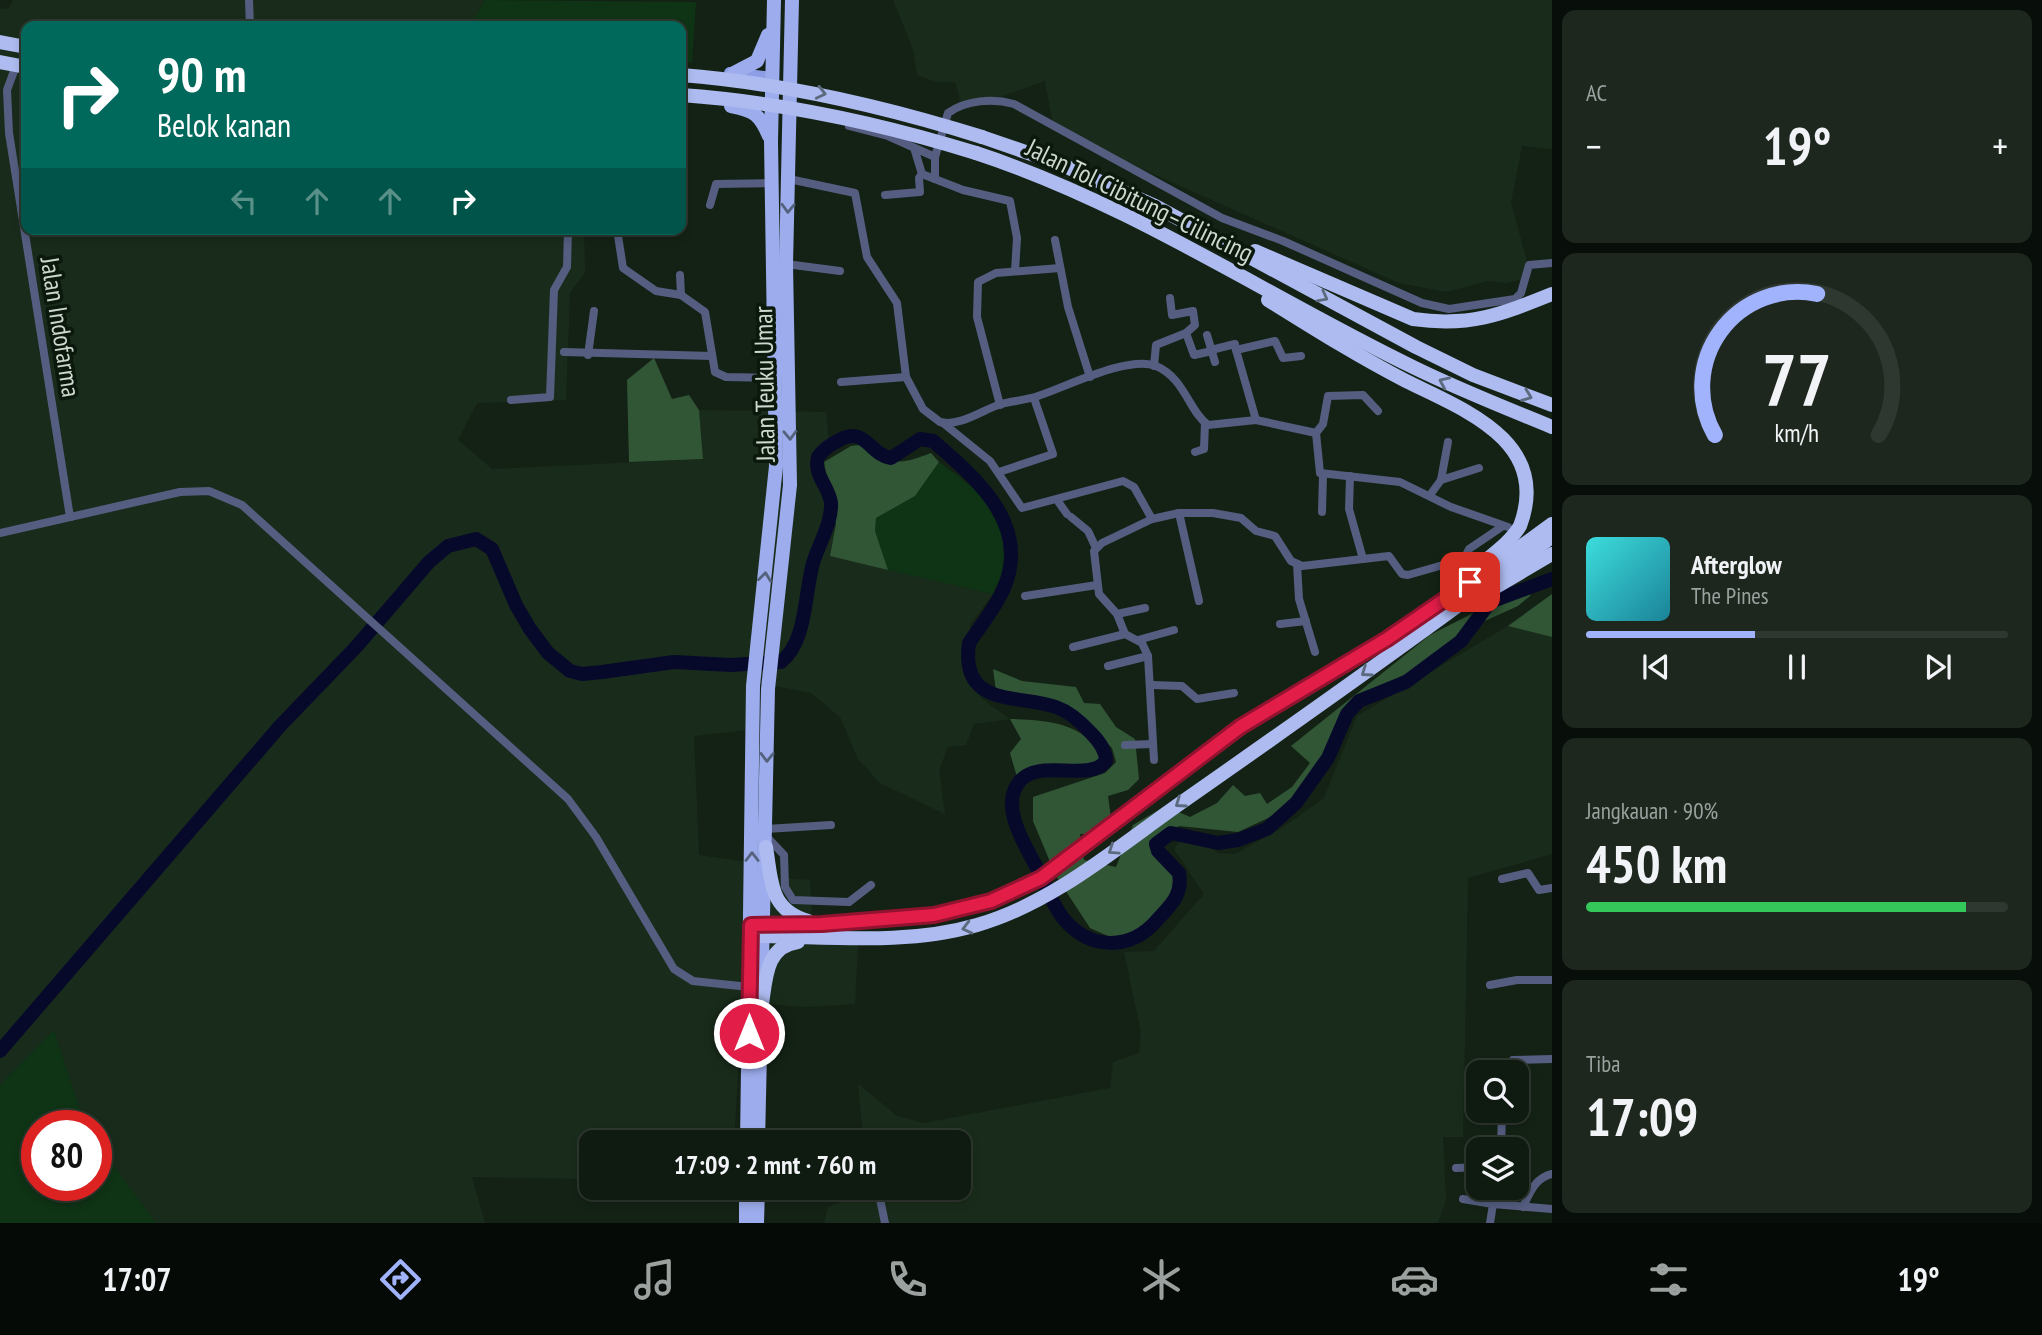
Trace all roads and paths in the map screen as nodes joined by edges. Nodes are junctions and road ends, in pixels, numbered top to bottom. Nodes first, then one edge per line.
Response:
1 (249, 0) edge
2 (774, 0) edge
3 (792, 0) edge
4 (773, 19) junction
5 (250, 21) edge
6 (21, 49) edge
7 (0, 50) edge
8 (21, 63) edge
9 (21, 67) edge
10 (734, 73) junction
11 (686, 75) edge
12 (686, 76) edge
13 (773, 78) junction
14 (791, 84) junction
15 (686, 96) edge
16 (686, 97) edge
17 (726, 105) junction
18 (772, 111) junction
19 (791, 115) junction
20 (771, 141) junction
21 (915, 150) junction
22 (934, 158) junction
23 (922, 174) junction
24 (789, 179) junction
25 (935, 179) junction
26 (771, 183) junction
27 (885, 195) dead end
28 (710, 205) dead end
29 (1155, 206) junction
30 (21, 209) edge
31 (1163, 234) junction
32 (25, 235) edge
33 (568, 235) edge
34 (618, 235) edge
35 (1055, 240) dead end
36 (1552, 263) edge
37 (786, 264) junction
38 (1060, 268) junction
39 (840, 271) dead end
40 (1015, 271) junction
41 (680, 275) dead end
42 (1552, 294) edge
43 (681, 295) junction
44 (1170, 298) dead end
45 (594, 311) dead end
46 (781, 326) junction
47 (1186, 333) junction
48 (1207, 335) dead end
49 (1236, 350) junction
50 (1212, 351) junction
51 (564, 352) dead end
52 (588, 355) junction
53 (712, 356) junction
54 (1301, 356) dead end
55 (1215, 362) dead end
56 (1154, 366) junction
57 (906, 377) junction
58 (1090, 377) junction
59 (774, 378) junction
60 (841, 382) dead end
61 (1034, 398) junction
62 (511, 400) dead end
63 (1000, 405) junction
64 (1552, 405) edge
65 (1378, 411) dead end
66 (1256, 420) junction
67 (1205, 423) junction
68 (943, 424) junction
69 (1552, 427) edge
70 (1316, 433) junction
71 (1448, 442) dead end
72 (1195, 452) dead end
73 (1479, 468) dead end
74 (999, 472) junction
75 (1322, 475) junction
76 (1350, 477) junction
77 (1441, 480) junction
78 (1430, 495) junction
79 (1057, 500) junction
80 (1322, 512) dead end
81 (1179, 513) junction
82 (70, 517) junction
83 (1152, 519) junction
84 (1552, 524) edge
85 (0, 533) edge
86 (1523, 535) dead end
87 (1552, 537) edge
88 (1552, 542) edge
89 (1096, 548) junction
90 (1552, 554) edge
91 (1363, 559) junction
92 (1521, 560) junction
93 (1297, 565) junction
94 (1097, 585) junction
95 (1024, 596) dead end
96 (1199, 601) dead end
97 (1145, 608) dead end
98 (1117, 614) junction
99 (1424, 614) junction
100 (1306, 621) junction
101 (1280, 624) dead end
102 (1174, 630) dead end
103 (1125, 634) junction
104 (1138, 640) junction
105 (1073, 648) dead end
106 (1315, 652) dead end
107 (1148, 656) junction
108 (1108, 666) dead end
109 (1152, 685) junction
110 (1234, 693) dead end
111 (1153, 744) junction
112 (1125, 745) dead end
113 (1154, 760) dead end
114 (831, 825) dead end
115 (766, 838) junction
116 (1502, 879) dead end
117 (871, 885) dead end
118 (1552, 888) edge
119 (757, 930) junction
120 (821, 932) junction
121 (1552, 980) edge
122 (1490, 985) dead end
123 (749, 987) junction
124 (762, 1004) junction
125 (1552, 1059) edge
126 (1513, 1060) dead end
127 (747, 1130) edge
128 (758, 1130) edge
129 (1456, 1168) dead end
130 (1466, 1168) edge
131 (1552, 1174) edge
132 (1463, 1199) dead end
133 (752, 1200) edge
134 (755, 1200) edge
135 (880, 1200) edge
136 (1493, 1200) edge
137 (1493, 1204) junction
138 (1523, 1207) junction
139 (1552, 1209) edge
140 (746, 1223) edge
141 (757, 1223) edge
142 (885, 1223) edge
143 (1490, 1223) edge

1 - 5 street
2 - 4 highway
3 - 14 highway, Jalan Teuku Umar
4 - 10 highway
4 - 13 highway, Jalan Teuku Umar
6 - 7 highway, bridge
7 - 8 highway, bridge
9 - 30 street, Jalan Indofarma
10 - 11 main road
10 - 13 main road
12 -> 29 highway, Jalan Tol Cibitung–Cilincing, bridge
13 - 18 highway, Jalan Teuku Umar
14 - 18 highway
14 - 19 highway, Jalan Teuku Umar
15 - 31 highway, Jalan Tol Cibitung–Cilincing, bridge
16 - 17 main road
17 - 18 main road
17 - 20 highway
18 - 20 highway, Jalan Teuku Umar
19 - 21 street
19 - 24 highway, Jalan Teuku Umar
20 - 26 highway, Jalan Teuku Umar
21 - 22 street
21 - 23 street
22 - 25 street
22 - 36 street
23 - 25 street
23 - 27 street
24 -> 37 highway, Jalan Teuku Umar
24 - 57 street
25 - 40 street
26 - 28 street
26 - 46 highway, Jalan Teuku Umar
29 - 42 highway
29 -> 64 highway, Jalan Tol Cibitung–Cilincing
69 -> 31 highway, Jalan Tol Cibitung–Cilincing
31 - 99 highway
32 - 82 street, Jalan Indofarma
33 - 62 street
34 - 43 street
35 - 38 street
37 - 39 street
37 - 46 highway, Jalan Teuku Umar
38 - 40 street
38 - 58 street
40 - 63 street
41 - 43 street
43 - 53 street
44 - 47 street
45 - 52 street
46 - 59 highway, Jalan Teuku Umar
46 -> 115 highway, Jalan Teuku Umar
47 - 50 street
47 - 56 street
48 - 50 street
49 - 50 street
49 - 54 street
49 - 66 street
50 - 55 street
51 - 52 street
52 - 53 street
53 - 59 street
56 - 58 street
56 - 67 street
57 - 60 street
57 - 68 street
58 - 61 street
119 -> 59 highway, Jalan Teuku Umar
61 - 63 street
61 - 74 street
63 - 68 street
65 - 70 street
66 - 67 street
66 - 70 street
67 - 72 street
68 - 74 street
70 - 75 street
71 - 77 street
73 - 77 street
74 - 79 street
75 - 76 street
75 - 80 street
76 - 78 street
76 - 91 street
77 - 78 street
78 - 91 street
79 - 83 street
79 - 89 street
81 - 83 street
81 - 93 street
81 - 96 street
82 - 85 street
82 - 123 street
83 - 89 street
84 - 92 highway, bridge
86 - 88 street
87 - 92 highway, bridge
89 - 94 street
90 - 92 highway
91 - 93 street
92 - 99 highway
92 -> 120 highway
93 - 100 street
94 - 95 street
94 - 98 street
97 - 98 street
98 - 103 street
99 - 120 highway
100 - 101 street
100 - 106 street
102 - 104 street
103 - 104 street
103 - 105 street
104 - 107 street
107 - 108 street
107 - 109 street
109 - 110 street
109 - 111 street
111 - 112 street
111 - 113 street
114 - 115 street
115 - 117 street
115 - 119 highway, Jalan Teuku Umar
115 - 120 highway
116 - 118 street
119 - 120 highway
119 - 123 highway
119 - 124 highway
120 - 124 highway
121 - 122 street
123 - 127 highway
124 - 128 highway
125 - 126 street
129 - 130 street
131 - 138 street
132 - 137 street
133 - 140 highway
134 - 141 highway
135 - 142 street
136 - 137 street
137 - 138 street
137 - 143 street
138 - 139 street

